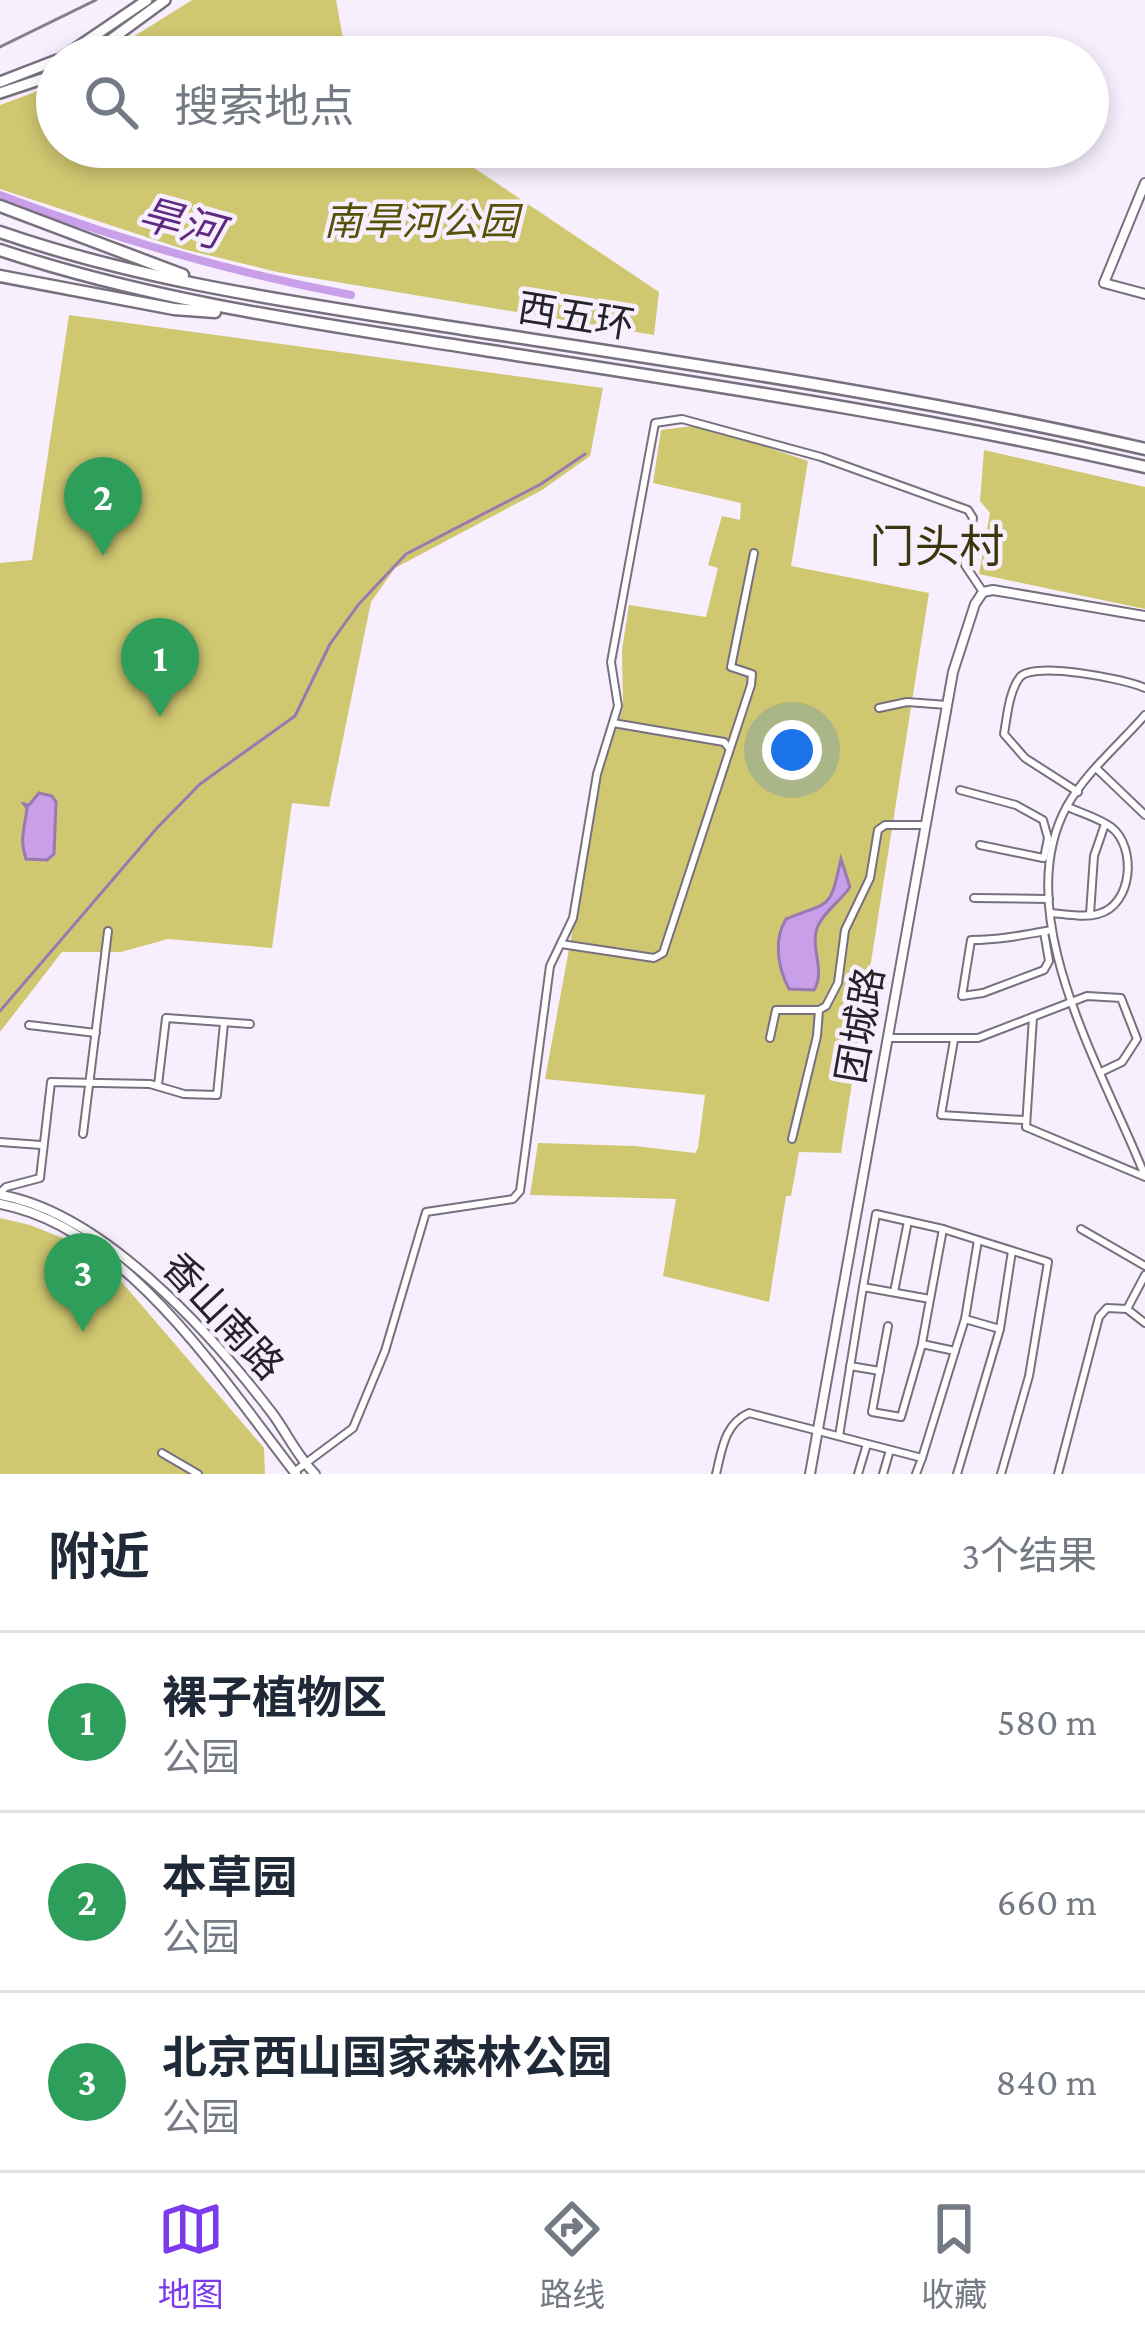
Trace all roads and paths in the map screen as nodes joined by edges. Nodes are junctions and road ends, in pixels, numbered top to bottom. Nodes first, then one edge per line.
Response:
1 (147, 0) edge
2 (165, 0) edge
3 (93, 36) edge
4 (116, 36) edge
5 (36, 68) edge
6 (36, 81) edge
7 (0, 82) edge
8 (0, 93) edge
9 (1145, 183) edge
10 (0, 206) edge
11 (0, 232) edge
12 (0, 250) edge
13 (0, 276) edge
14 (232, 292) junction
15 (1145, 294) edge
16 (264, 315) junction
17 (1145, 449) edge
18 (1145, 467) edge
19 (754, 553) dead end
20 (983, 592) junction
21 (1145, 616) edge
22 (1145, 688) edge
23 (946, 706) junction
24 (879, 708) dead end
25 (1145, 715) edge
26 (614, 723) junction
27 (729, 748) junction
28 (1095, 767) junction
29 (960, 790) dead end
30 (1078, 792) junction
31 (1067, 807) junction
32 (1145, 815) edge
33 (1105, 824) junction
34 (926, 825) junction
35 (980, 845) dead end
36 (1048, 859) junction
37 (974, 898) dead end
38 (1049, 899) junction
39 (1051, 913) junction
40 (1090, 914) junction
41 (108, 931) dead end
42 (1047, 931) junction
43 (561, 944) junction
44 (1071, 1002) junction
45 (819, 1010) junction
46 (1033, 1017) junction
47 (224, 1023) junction
48 (250, 1024) dead end
49 (29, 1025) dead end
50 (96, 1033) junction
51 (770, 1038) dead end
52 (888, 1038) junction
53 (954, 1040) junction
54 (1101, 1072) junction
55 (88, 1082) junction
56 (158, 1086) junction
57 (1026, 1120) junction
58 (83, 1134) dead end
59 (792, 1138) dead end
60 (0, 1142) edge
61 (41, 1145) junction
62 (1145, 1177) edge
63 (0, 1197) edge
64 (908, 1221) junction
65 (1081, 1228) dead end
66 (943, 1229) junction
67 (978, 1240) junction
68 (1012, 1251) junction
69 (1145, 1271) edge
70 (863, 1287) junction
71 (894, 1292) junction
72 (930, 1299) junction
73 (1127, 1309) junction
74 (965, 1319) junction
75 (1145, 1323) edge
76 (888, 1325) dead end
77 (1000, 1329) junction
78 (922, 1344) junction
79 (955, 1352) junction
80 (850, 1366) junction
81 (880, 1371) junction
82 (817, 1432) junction
83 (839, 1436) junction
84 (867, 1444) junction
85 (890, 1450) junction
86 (162, 1453) dead end
87 (922, 1458) junction
88 (304, 1462) junction
89 (295, 1473) edge
90 (920, 1473) edge
91 (198, 1474) edge
92 (315, 1474) edge
93 (716, 1474) edge
94 (810, 1474) edge
95 (858, 1474) edge
96 (883, 1474) edge
97 (956, 1474) edge
98 (1001, 1474) edge
99 (1058, 1474) edge

1 - 3 main road
2 - 4 main road
5 - 7 main road
6 - 8 main road
9 - 15 street
10 - 14 highway
11 - 14 highway, 西五环
12 - 16 highway, 西五环
13 - 16 highway
14 - 17 highway, 西五环
16 - 18 highway, 西五环
19 - 27 street
20 - 21 street
20 - 23 street, 团城路
20 - 26 street
22 - 30 street
23 - 24 street
23 - 34 street, 团城路
25 - 28 street
26 - 27 street
26 - 43 street
27 - 43 street
28 - 30 street
28 - 32 street
29 - 36 street
30 - 31 street
31 - 33 street
31 - 36 street
33 - 40 street
33 - 40 street
34 - 45 street
34 - 52 street, 团城路
35 - 36 street
36 - 38 street
37 - 38 street
38 - 39 street
39 - 40 street
39 - 42 street
41 - 50 street
42 - 42 street
42 - 44 street
43 - 88 street
44 - 46 street
44 - 54 street
44 - 54 street
45 - 51 street
45 - 59 street
46 - 53 street
46 - 57 street
47 - 48 street
47 - 56 street
47 - 56 street
49 - 50 street
50 - 55 street
52 - 53 street
52 - 82 street, 团城路
53 - 57 street
54 - 62 street
55 - 56 street
55 - 58 street
55 - 61 street
57 - 62 street
60 - 61 street
61 - 63 street
63 - 88 street, 香山南路
63 - 89 street, 香山南路
64 - 66 street
64 - 70 street
64 - 71 street
65 - 69 street
66 - 67 street
66 - 72 street
67 - 68 street
67 - 74 street
68 - 77 street
68 - 98 street
69 - 73 street
70 - 71 street
70 - 80 street
71 - 72 street
72 - 78 street
73 - 75 street
73 - 99 street
74 - 77 street
74 - 79 street
76 - 81 street
77 - 97 street
78 - 79 street
78 - 81 street
79 - 87 street
80 - 81 street
80 - 83 street
82 - 83 street
82 - 93 street
82 - 94 street, 团城路
83 - 84 street
84 - 85 street
84 - 95 street
85 - 87 street
85 - 96 street
86 - 91 street
87 - 90 street
88 - 89 street
88 - 92 street, 香山南路

